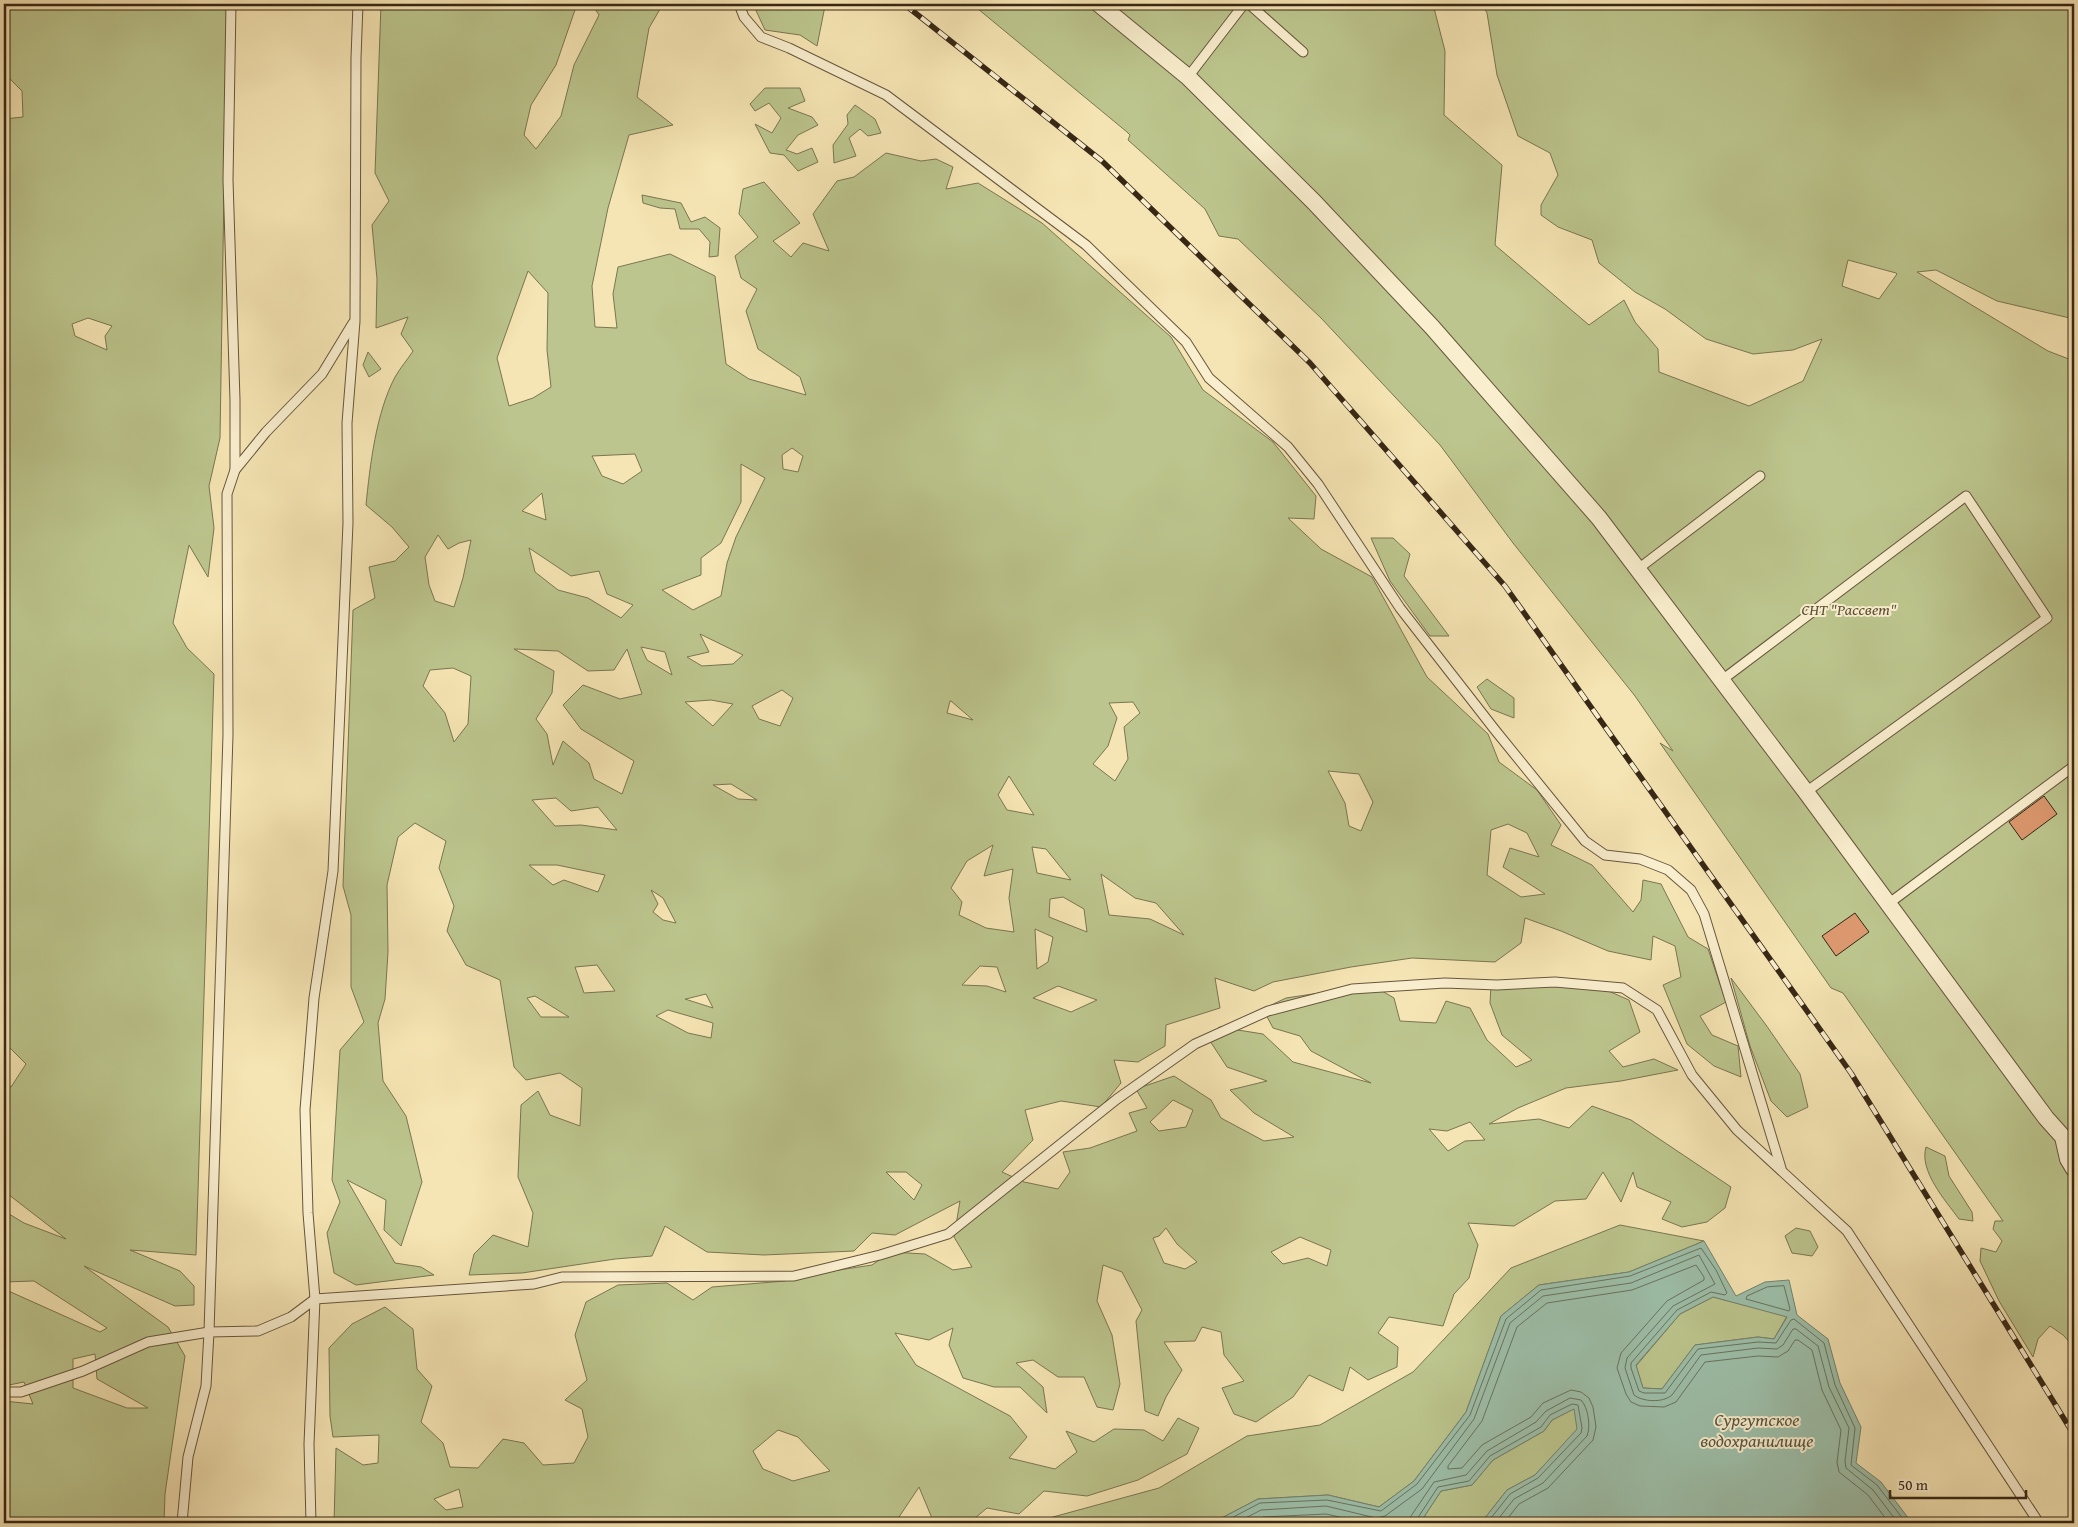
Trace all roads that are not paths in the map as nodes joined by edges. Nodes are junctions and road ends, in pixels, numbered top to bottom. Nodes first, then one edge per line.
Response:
1 (231, 4) edge
2 (358, 4) edge
3 (739, 4) edge
4 (1099, 4) edge
5 (1244, 4) edge
6 (1250, 4) edge
7 (1303, 52) dead end
8 (1188, 77) junction
9 (355, 321) junction
10 (234, 470) junction
11 (1760, 476) dead end
12 (1638, 569) junction
13 (1722, 680) junction
14 (2074, 766) edge
15 (1806, 792) junction
16 (1888, 904) junction
17 (2068, 1133) edge
18 (1781, 1169) junction
19 (2074, 1169) edge
20 (315, 1299) junction
21 (209, 1332) junction
22 (4, 1392) edge
23 (182, 1523) edge
24 (310, 1523) edge
25 (2039, 1523) edge

1 - 10 lane
2 - 9 lane
3 - 18 lane
4 - 8 street
5 - 8 lane
6 - 7 lane
8 - 12 street
9 - 10 lane
9 - 20 lane
10 - 21 lane
11 - 12 lane
12 - 13 street
13 - 15 street
13 - 15 lane
14 - 16 lane
15 - 16 street
16 - 17 street
17 - 19 street
18 - 20 lane
18 - 25 lane
20 - 21 lane
20 - 24 lane
21 - 22 lane
21 - 23 lane

